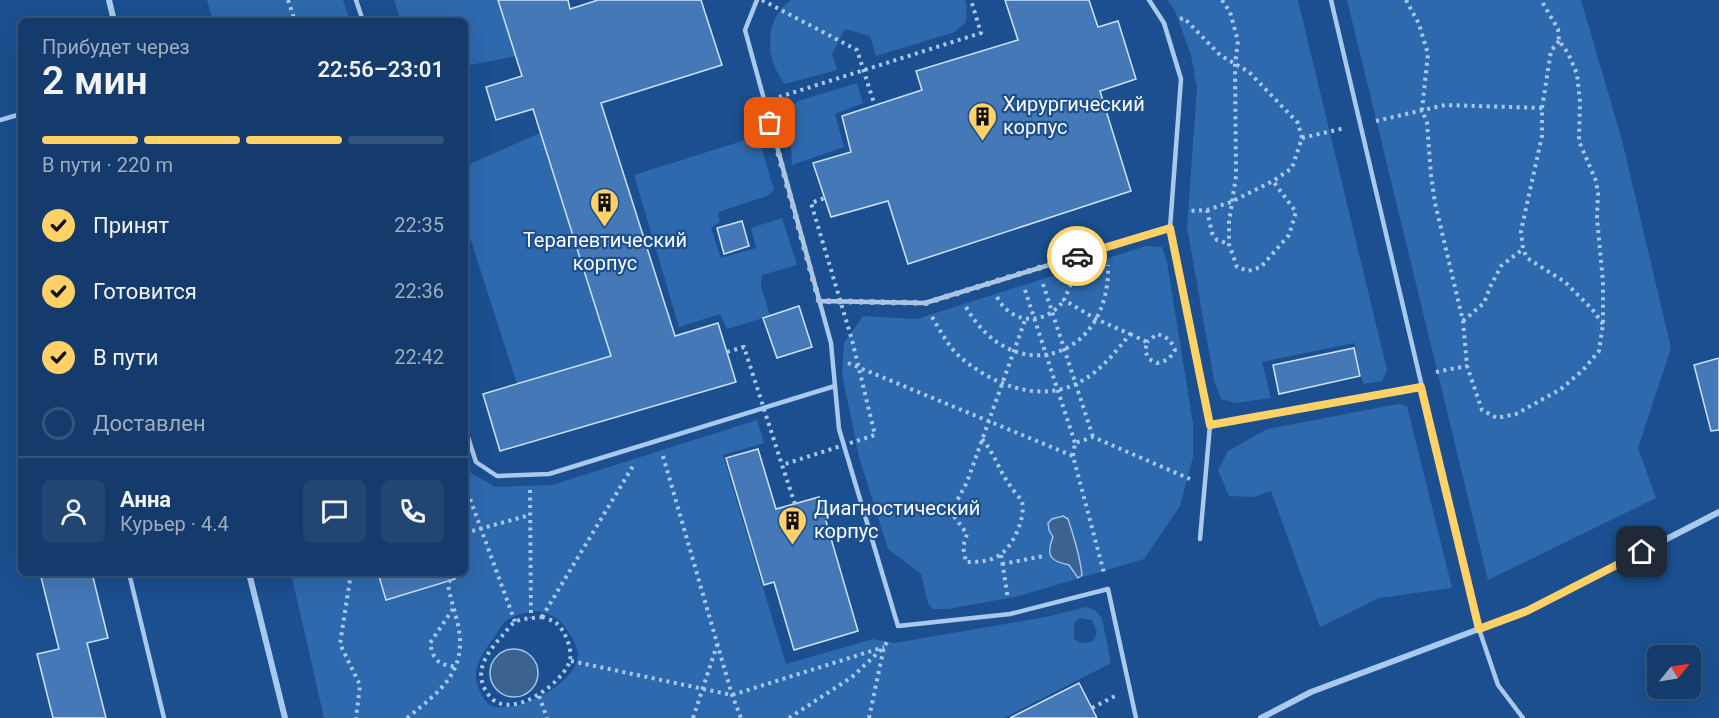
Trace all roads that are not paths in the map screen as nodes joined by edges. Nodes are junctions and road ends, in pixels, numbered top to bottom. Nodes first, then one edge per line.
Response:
1 (109, 0) edge
2 (356, 0) edge
3 (757, 0) edge
4 (1149, 0) edge
5 (1331, 0) edge
6 (113, 18) edge
7 (362, 18) edge
8 (18, 115) edge
9 (0, 120) edge
10 (1170, 228) junction
11 (819, 301) junction
12 (835, 386) junction
13 (1421, 387) junction
14 (1210, 425) junction
15 (468, 437) edge
16 (1719, 512) edge
17 (1200, 539) dead end
18 (130, 576) edge
19 (250, 576) edge
20 (1479, 629) junction
21 (164, 718) edge
22 (285, 718) edge
23 (1137, 718) edge
24 (1261, 718) edge
25 (1523, 718) edge

1 - 6 street
2 - 7 lane
3 - 11 lane
4 - 10 lane
5 - 13 lane
8 - 9 lane
10 - 11 lane
10 - 14 lane
11 - 12 lane
12 - 15 lane
12 - 23 lane
13 - 14 lane
13 - 20 lane
14 - 17 lane
16 - 20 street
18 - 21 lane
19 - 22 street
20 - 24 street
20 - 25 lane

